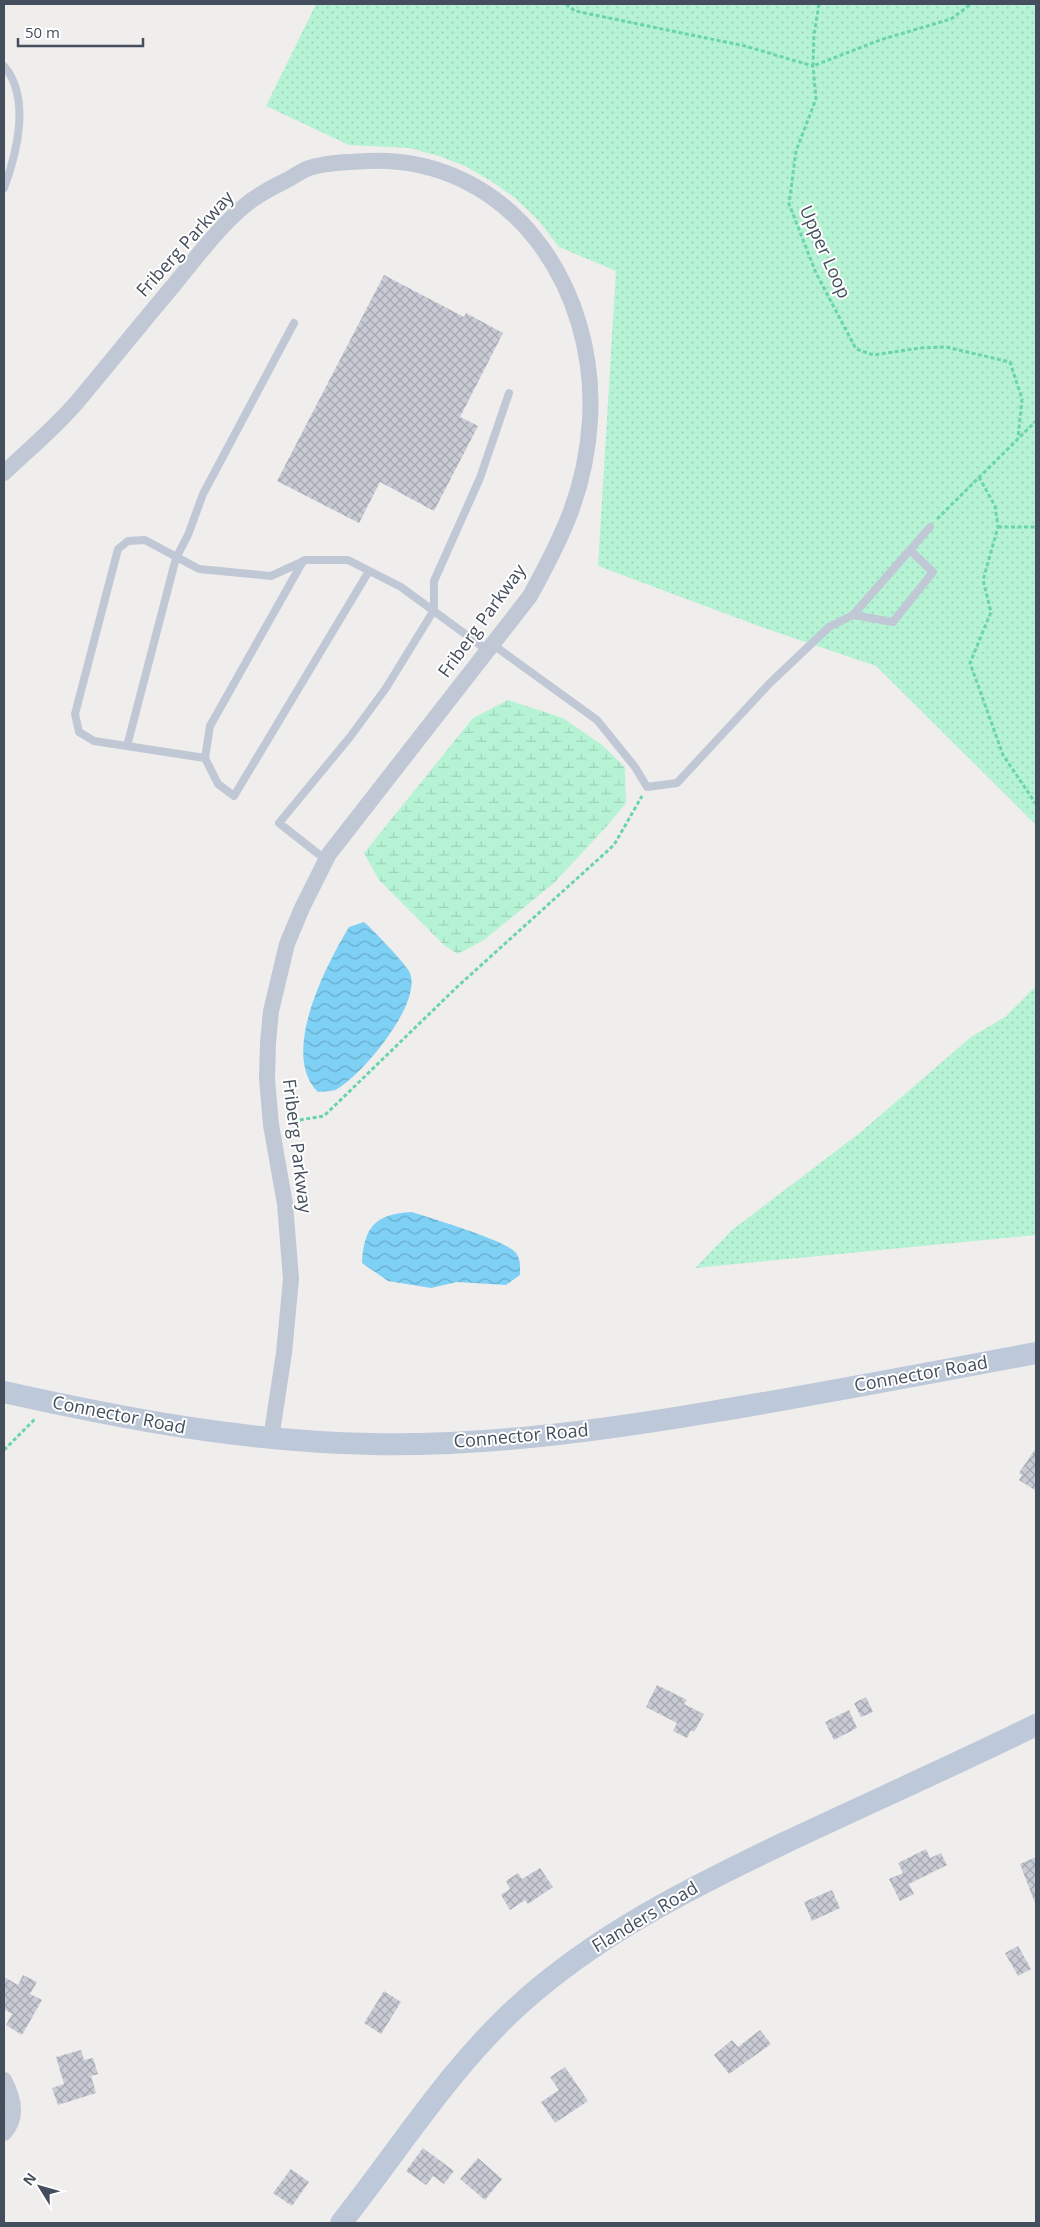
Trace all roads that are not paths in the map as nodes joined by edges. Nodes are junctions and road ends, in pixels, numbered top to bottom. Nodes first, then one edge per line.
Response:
1 (4, 66) edge
2 (4, 188) edge
3 (294, 323) dead end
4 (509, 393) dead end
5 (4, 473) edge
6 (932, 525) road end
7 (910, 550) junction
8 (176, 558) junction
9 (303, 561) junction
10 (369, 571) junction
11 (434, 610) junction
12 (853, 615) junction
13 (490, 647) junction
14 (127, 746) junction
15 (205, 758) junction
16 (326, 860) junction
17 (1036, 1353) edge
18 (4, 1392) edge
19 (271, 1439) junction
20 (1036, 1724) edge
21 (4, 2080) edge
22 (4, 2133) edge
23 (342, 2223) edge

1 - 2 lane
3 - 8 lane
4 - 11 lane
5 - 13 street, Friberg Parkway
6 - 7 lane
7 - 12 lane
7 - 12 lane
8 - 9 lane
8 - 14 lane
8 - 14 lane
9 - 10 lane
9 - 15 lane
10 - 11 lane
10 - 15 lane
11 - 13 lane
11 - 16 lane
12 - 13 lane
13 - 16 street, Friberg Parkway
14 - 15 lane
16 - 19 street, Friberg Parkway
17 - 19 street, Connector Road
18 - 19 street, Connector Road
20 - 23 street, Flanders Road
21 - 22 street

